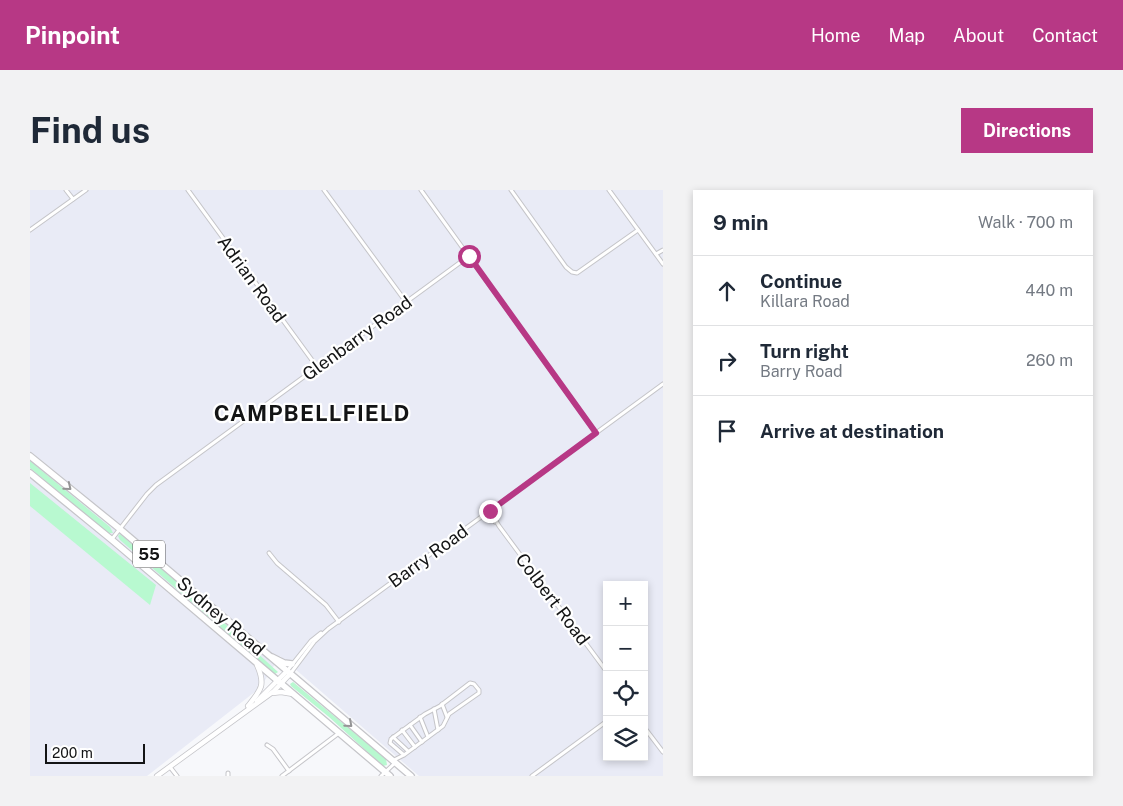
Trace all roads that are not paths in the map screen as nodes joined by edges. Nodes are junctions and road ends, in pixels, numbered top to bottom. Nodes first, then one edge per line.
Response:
1 (66, 190) edge
2 (86, 190) edge
3 (188, 190) edge
4 (324, 190) edge
5 (421, 190) edge
6 (510, 190) edge
7 (609, 190) edge
8 (74, 199) junction
9 (30, 230) edge
10 (638, 230) junction
11 (663, 250) edge
12 (656, 254) junction
13 (469, 256) junction
14 (663, 264) edge
15 (406, 302) junction
16 (317, 367) junction
17 (663, 384) edge
18 (596, 433) junction
19 (30, 456) edge
20 (30, 473) edge
21 (488, 512) junction
22 (120, 529) junction
23 (112, 540) junction
24 (269, 553) dead end
25 (339, 622) junction
26 (328, 629) junction
27 (265, 654) junction
28 (256, 662) junction
29 (292, 664) junction
30 (606, 671) edge
31 (288, 673) junction
32 (280, 682) junction
33 (270, 694) junction
34 (294, 694) junction
35 (254, 704) junction
36 (442, 704) junction
37 (434, 709) junction
38 (244, 711) junction
39 (420, 717) junction
40 (447, 717) junction
41 (603, 724) edge
42 (410, 725) junction
43 (402, 730) junction
44 (438, 730) junction
45 (648, 732) edge
46 (339, 733) junction
47 (393, 737) junction
48 (428, 737) junction
49 (422, 742) junction
50 (267, 745) dead end
51 (415, 747) junction
52 (408, 751) junction
53 (663, 752) edge
54 (404, 755) junction
55 (394, 762) junction
56 (170, 767) junction
57 (289, 771) junction
58 (386, 775) edge
59 (157, 776) edge
60 (176, 776) edge
61 (282, 776) edge
62 (411, 776) edge
63 (532, 776) edge

1 - 8 street
2 - 8 street
3 - 16 street, Adrian Road
4 - 15 street
5 - 13 street
6 - 10 street
7 - 10 street
8 - 9 street
10 - 12 street
11 - 12 street
12 - 14 street
13 - 15 street, Glenbarry Road
13 - 18 street
15 - 16 street, Glenbarry Road
16 - 22 street, Glenbarry Road
17 - 18 street, Barry Road
18 - 21 street, Barry Road
19 -> 22 highway, Sydney Road / 55
20 - 23 highway, Sydney Road / 55
21 - 25 street, Barry Road
21 - 30 street, Colbert Road
22 - 23 street, Glenbarry Road
22 - 27 highway, Sydney Road / 55
23 - 28 highway, Sydney Road / 55
24 - 25 street
25 - 26 street, Barry Road
26 - 29 street, Barry Road
26 - 31 street, Barry Road
27 - 29 highway
27 - 31 highway, Sydney Road / 55
28 - 32 highway, Sydney Road / 55
28 - 38 main road
29 - 31 street, Barry Road
31 - 32 main road, Barry Road
31 -> 55 highway, Sydney Road / 55
32 - 33 main road, Barry Road
32 - 34 highway, Sydney Road / 55
32 - 35 main road, Barry Road
33 - 34 main road
33 - 35 main road, Barry Road
34 - 46 highway, Sydney Road / 55
35 - 38 main road, Barry Road
36 - 37 street
36 - 40 street
36 - 40 street
37 - 39 street
37 - 44 street
38 - 56 main road, Barry Road
39 - 42 street
39 - 48 street
40 - 44 street
41 - 63 street
42 - 43 street
42 - 49 street
43 - 47 street
43 - 51 street
44 - 48 street
45 - 53 street
46 - 57 street
46 - 58 highway, Sydney Road / 55
47 - 52 street
47 - 54 street
48 - 49 street
49 - 51 street
50 - 57 street
51 - 52 street
52 - 54 street
54 - 55 street
55 - 58 street
55 - 62 highway, Sydney Road / 55
56 - 59 main road, Barry Road
56 - 60 street
57 - 61 street

